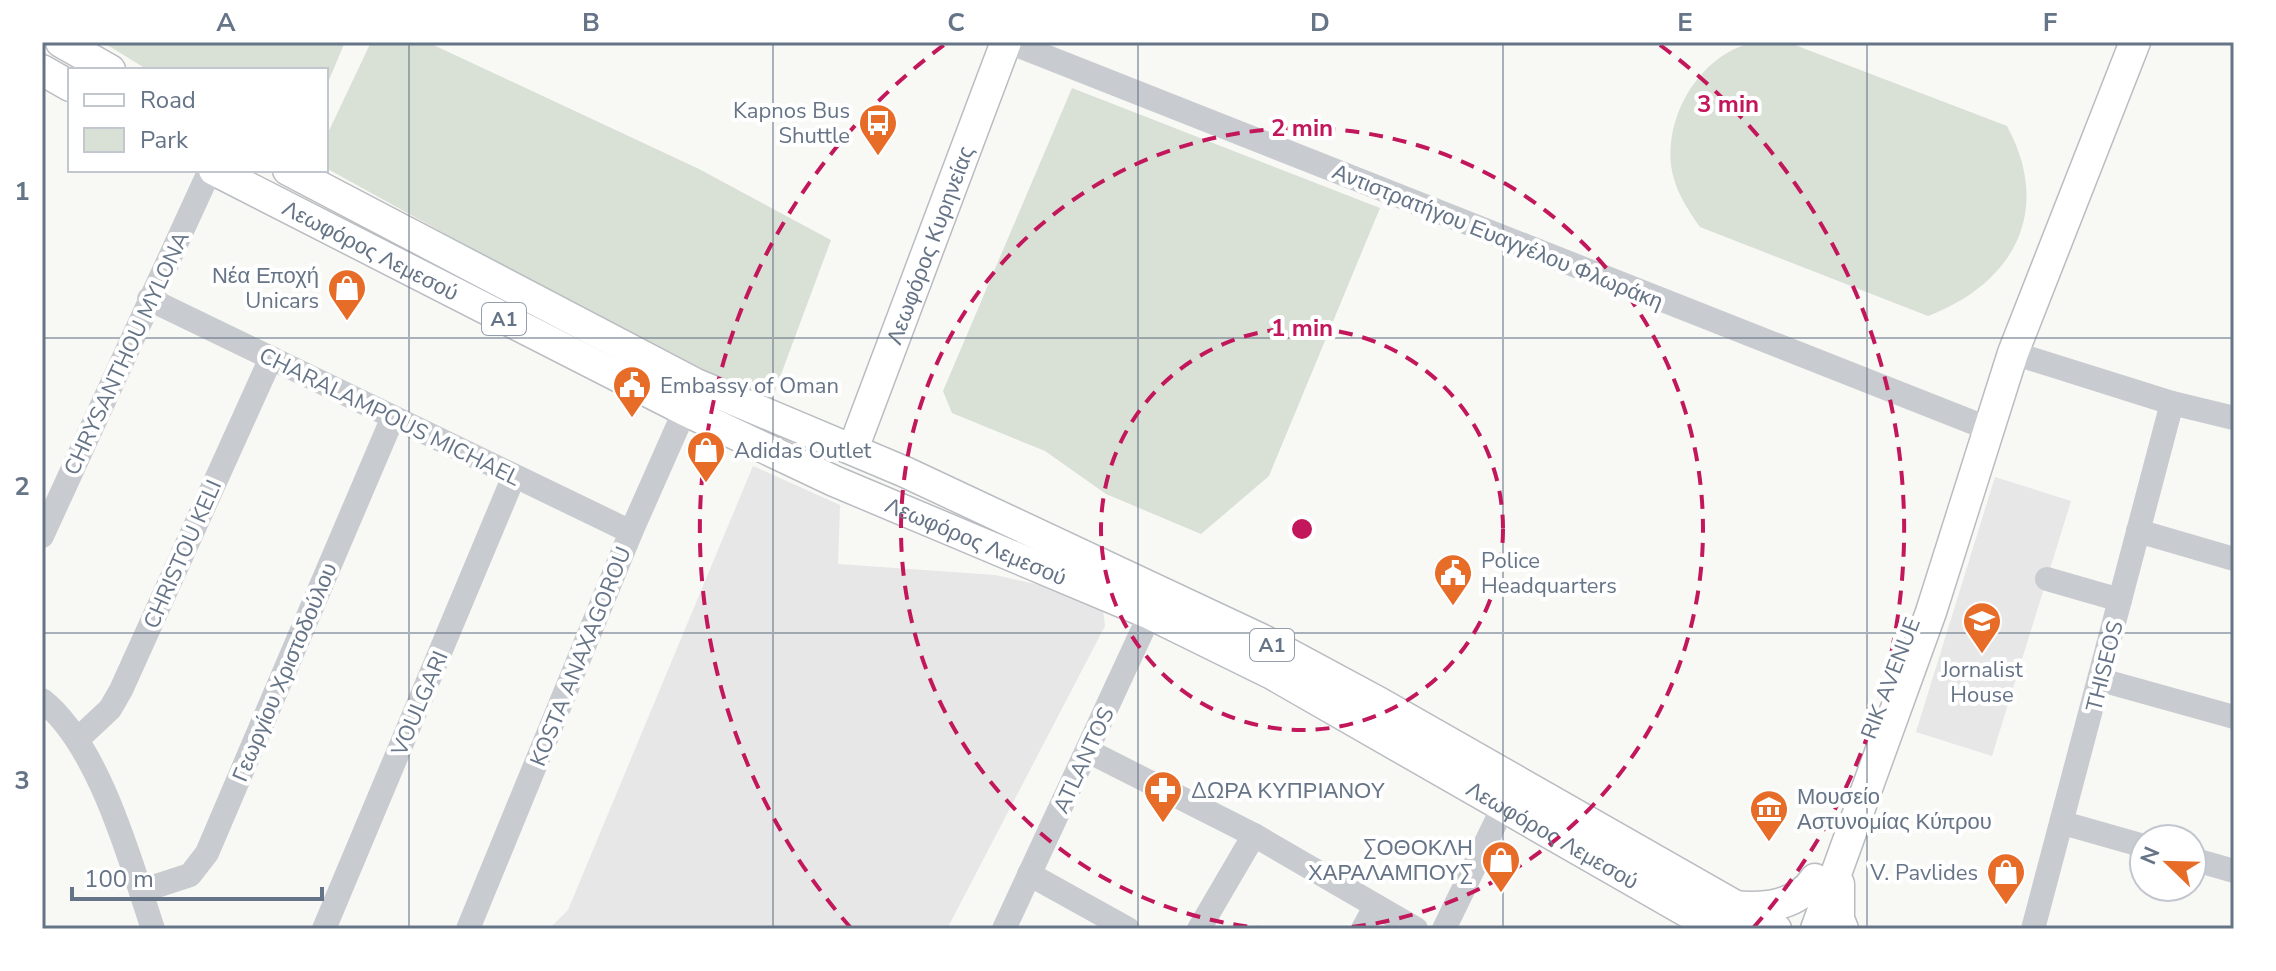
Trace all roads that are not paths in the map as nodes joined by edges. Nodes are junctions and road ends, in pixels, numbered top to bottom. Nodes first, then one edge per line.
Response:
1 (61, 42) edge
2 (1008, 42) edge
3 (2135, 42) edge
4 (106, 68) edge
5 (42, 70) edge
6 (68, 85) edge
7 (211, 172) edge
8 (216, 172) edge
9 (292, 172) edge
10 (149, 299) junction
11 (2013, 353) junction
12 (271, 358) junction
13 (690, 397) junction
14 (2172, 403) junction
15 (393, 417) junction
16 (2234, 418) edge
17 (1987, 428) junction
18 (853, 449) junction
19 (514, 476) junction
20 (2138, 531) junction
21 (631, 532) junction
22 (42, 536) edge
23 (2234, 559) edge
24 (2047, 579) dead end
25 (2120, 600) junction
26 (1155, 603) junction
27 (2101, 680) junction
28 (42, 700) edge
29 (2234, 717) edge
30 (78, 739) junction
31 (1088, 751) junction
32 (1509, 794) junction
33 (2063, 823) junction
34 (1254, 835) junction
35 (2128, 841) edge
36 (1844, 854) junction
37 (2208, 864) edge
38 (2234, 871) edge
39 (1029, 874) junction
40 (1815, 879) junction
41 (141, 891) junction
42 (1375, 907) junction
43 (1730, 918) edge
44 (153, 929) edge
45 (324, 929) edge
46 (468, 929) edge
47 (1004, 929) edge
48 (1128, 929) edge
49 (1199, 929) edge
50 (1363, 929) edge
51 (1416, 929) edge
52 (1444, 929) edge
53 (1776, 929) edge
54 (1794, 929) edge
55 (1816, 929) edge
56 (1843, 929) edge
57 (2033, 929) edge

1 - 4 main road
2 - 17 street, Αντιστρατήγου Ευαγγέλου Φλωράκη
2 - 18 main road, Λεωφόρος Κυρηνείας
3 - 11 main road, RIK AVENUE
5 - 6 main road
7 - 10 street, CHRYSANTHOU MYLONA
8 - 13 main road, Λεωφόρος Λεμεσού / A1
9 - 13 main road, Λεωφόρος Λεμεσού / A1
10 - 12 street, CHARALAMPOUS MICHAEL
10 - 22 street, CHRYSANTHOU MYLONA
11 - 14 street
11 - 17 main road, RIK AVENUE
12 - 15 street, CHARALAMPOUS MICHAEL
12 - 30 street, CHRISTOU KELI
13 - 18 main road, Λεωφόρος Λεμεσού / A1
13 - 21 street, KOSTA ANAXAGOROU
13 - 26 main road, Λεωφόρος Λεμεσού / A1
14 - 16 street
14 - 20 street, THISEOS
15 - 19 street, CHARALAMPOUS MICHAEL
15 - 41 street, Γεωργίου Χριστοδούλου
17 - 36 main road, RIK AVENUE
17 - 40 main road, RIK AVENUE
18 - 26 main road, Λεωφόρος Λεμεσού / A1
19 - 21 street, CHARALAMPOUS MICHAEL
19 - 45 street, VOULGARI
20 - 23 street
20 - 25 street, THISEOS
21 - 46 street, KOSTA ANAXAGOROU
24 - 25 street
25 - 27 street, THISEOS
26 - 31 street, ATLANTOS
26 - 32 main road, Λεωφόρος Λεμεσού / A1
27 - 29 street
27 - 33 street, THISEOS
28 - 30 street
30 - 41 street
31 - 34 street
31 - 39 street, ATLANTOS
32 - 43 main road, Λεωφόρος Λεμεσού / A1
32 - 52 street
33 - 35 street
33 - 57 street, THISEOS
34 - 42 street
34 - 49 street
36 - 55 main road, RIK AVENUE
36 - 56 main road
37 - 38 street
39 - 47 street, ATLANTOS
39 - 48 street
40 - 43 main road
40 - 54 main road, RIK AVENUE
41 - 44 street
42 - 50 street
42 - 51 street
43 - 53 main road, Λεωφόρος Λεμεσού / A1

